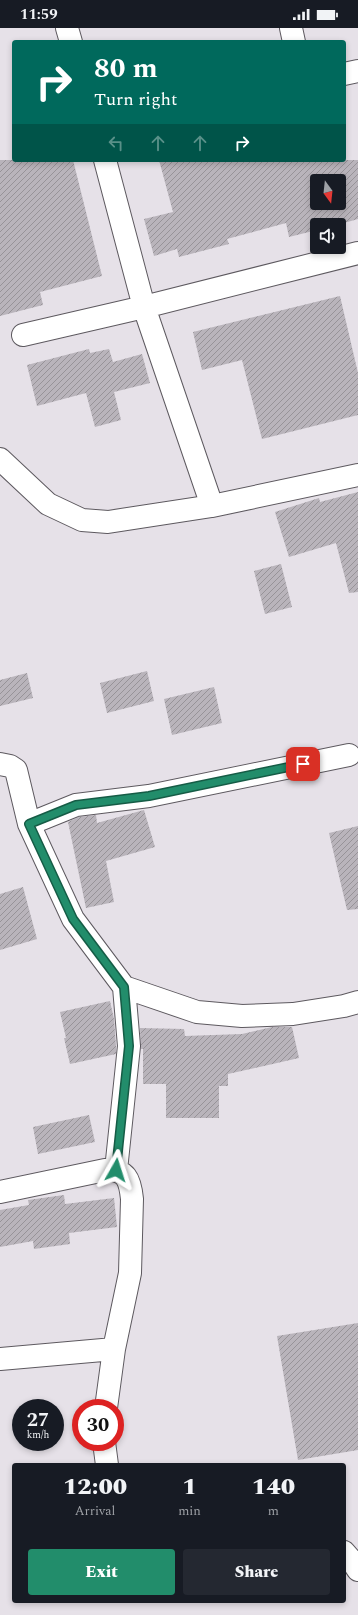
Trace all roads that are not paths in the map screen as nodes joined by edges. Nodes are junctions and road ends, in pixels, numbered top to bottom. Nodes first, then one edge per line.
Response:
1 (68, 28) edge
2 (291, 28) edge
3 (71, 40) edge
4 (294, 40) edge
5 (358, 71) edge
6 (346, 74) edge
7 (106, 162) edge
8 (358, 253) edge
9 (144, 306) junction
10 (24, 335) dead end
11 (0, 459) edge
12 (358, 475) edge
13 (212, 506) junction
14 (349, 754) dead end
15 (0, 764) edge
16 (29, 824) junction
17 (124, 987) junction
18 (358, 1002) edge
19 (116, 1170) junction
20 (0, 1192) edge
21 (114, 1349) junction
22 (0, 1359) edge
23 (107, 1399) edge
24 (105, 1451) edge
25 (107, 1463) edge
26 (346, 1554) edge
27 (358, 1570) edge

1 - 3 street
2 - 4 street
5 - 6 street
7 - 9 street
8 - 9 street
9 - 10 street
9 - 13 street
11 - 13 street
12 - 13 street
14 - 16 street
15 - 16 street
16 - 17 street
17 - 18 street
17 - 19 street
19 - 20 street
19 - 21 street
21 - 22 street
21 - 23 street
24 - 25 street
26 - 27 street

